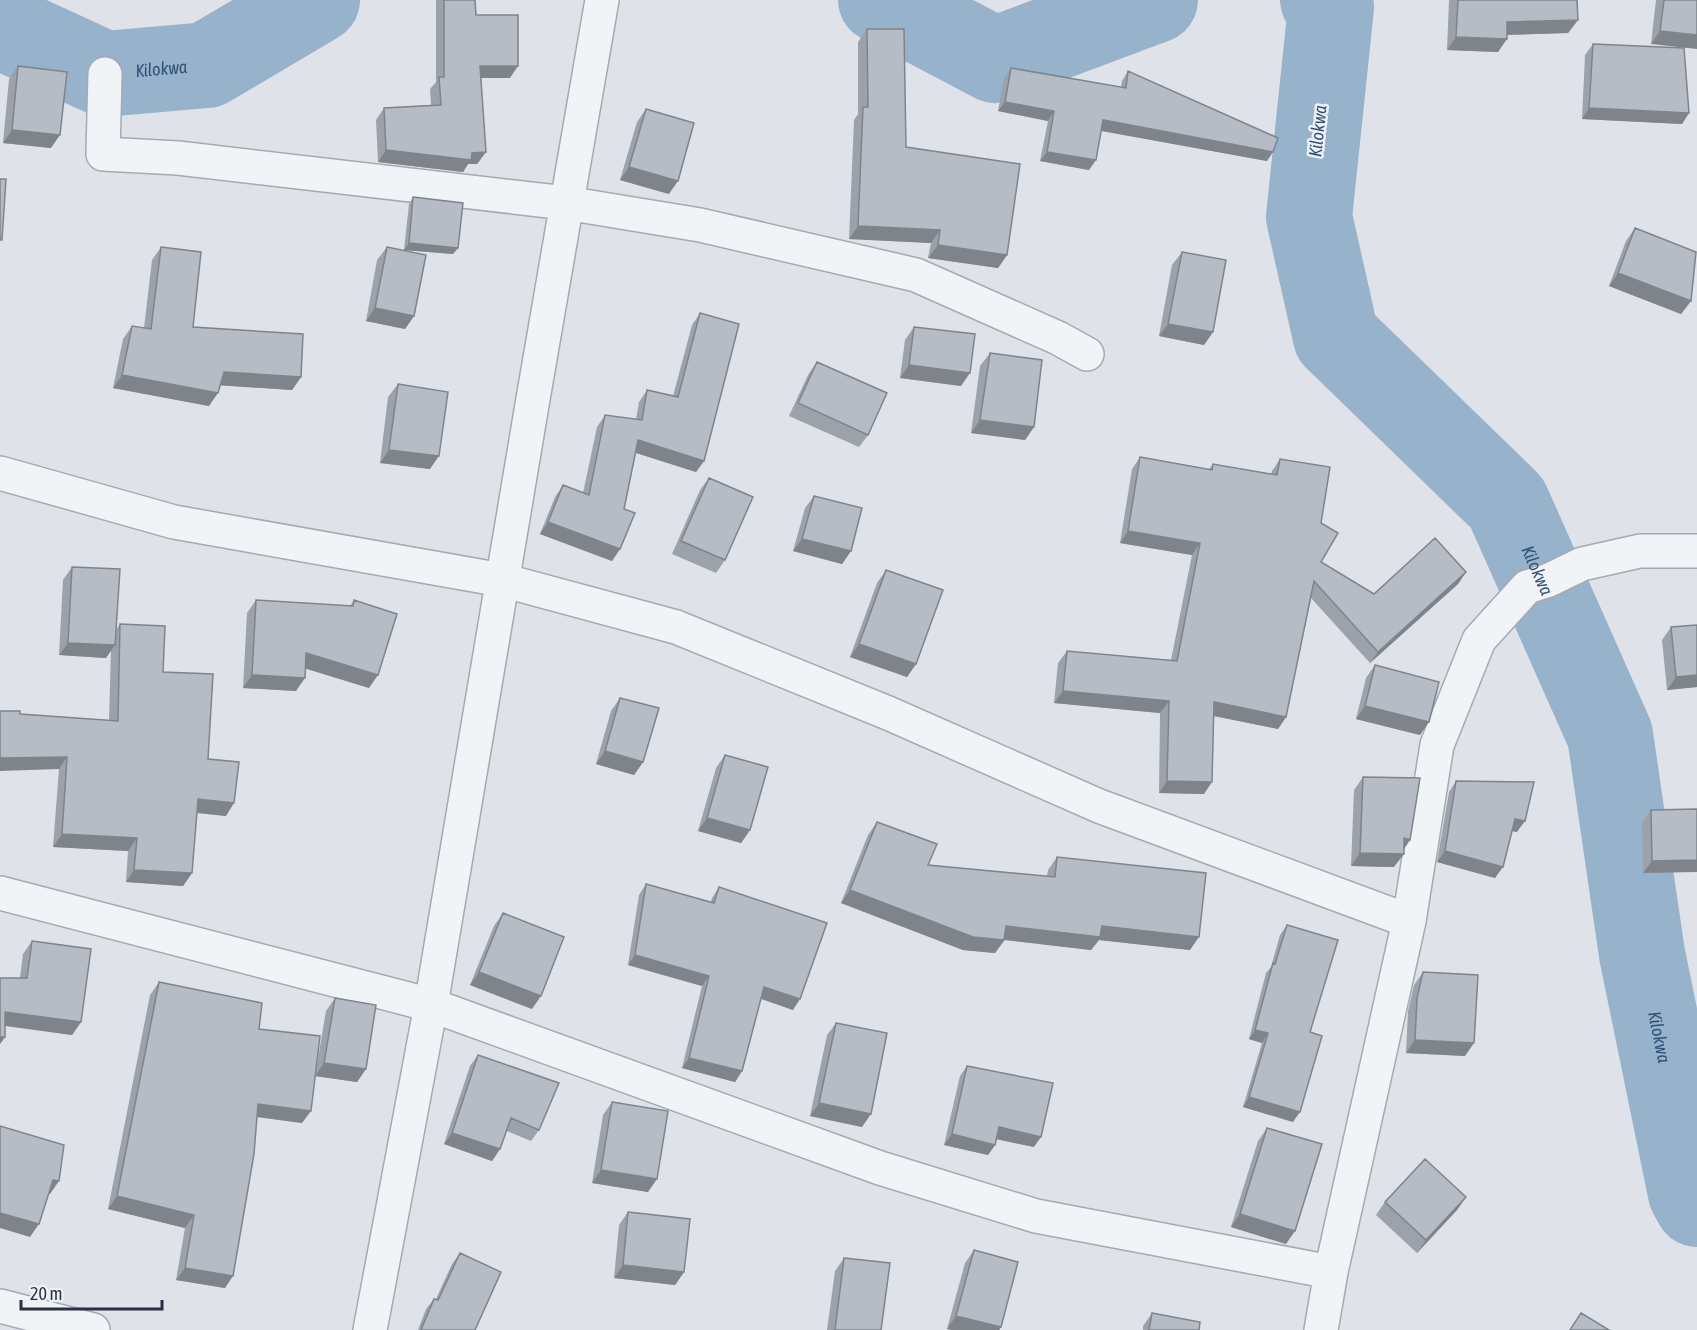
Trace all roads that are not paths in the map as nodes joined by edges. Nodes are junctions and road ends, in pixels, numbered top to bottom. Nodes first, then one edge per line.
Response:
1 (602, 0) edge
2 (105, 74) dead end
3 (566, 203) junction
4 (1088, 354) dead end
5 (0, 473) edge
6 (1697, 551) edge
7 (502, 580) junction
8 (0, 893) edge
9 (1409, 921) junction
10 (431, 1005) junction
11 (1331, 1272) junction
12 (0, 1306) edge
13 (93, 1330) edge
14 (370, 1330) edge
15 (1321, 1330) edge

1 - 3 street
2 - 3 street
3 - 4 street
3 - 7 street
5 - 7 street
6 - 9 street
7 - 9 street
7 - 10 street
8 - 10 street
9 - 11 street
10 - 11 street
10 - 14 street
11 - 15 street
12 - 13 street

